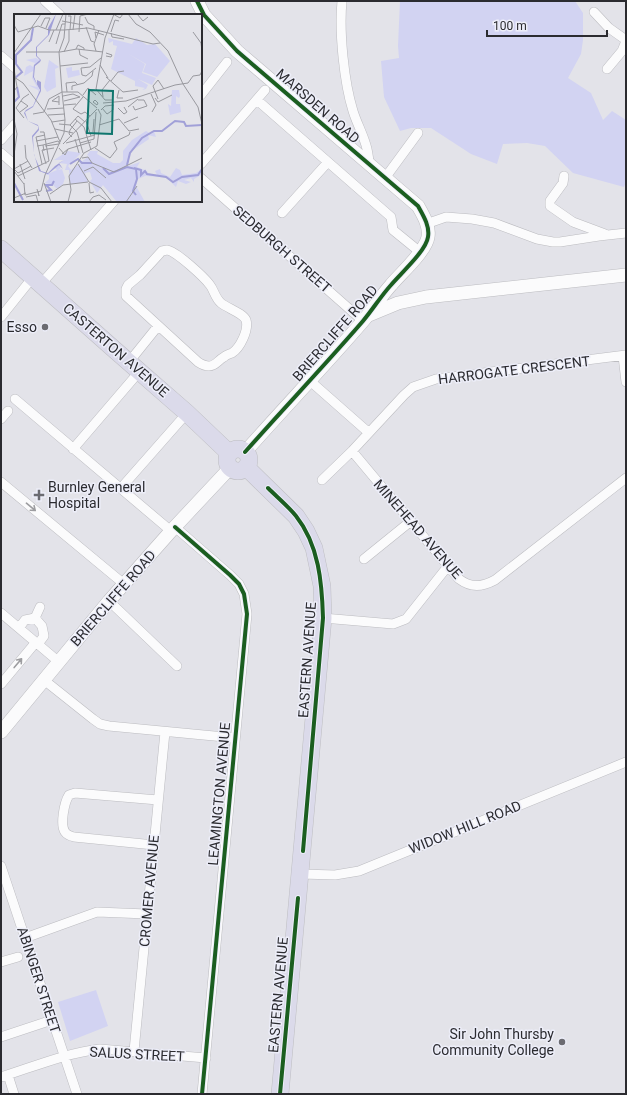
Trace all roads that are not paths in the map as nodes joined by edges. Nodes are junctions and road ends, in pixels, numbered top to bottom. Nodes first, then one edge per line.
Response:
1 (45, 1) edge
2 (197, 1) edge
3 (342, 1) edge
4 (594, 12) dead end
5 (59, 14) edge
6 (626, 41) edge
7 (1, 56) edge
8 (227, 62) dead end
9 (14, 67) edge
10 (607, 70) dead end
11 (265, 90) dead end
12 (202, 94) edge
13 (257, 100) junction
14 (14, 125) edge
15 (418, 133) dead end
16 (1, 140) edge
17 (1, 153) edge
18 (328, 162) junction
19 (202, 163) edge
20 (14, 164) edge
21 (369, 164) junction
22 (564, 176) dead end
23 (385, 178) junction
24 (202, 179) edge
25 (113, 202) edge
26 (282, 213) dead end
27 (426, 224) junction
28 (626, 233) edge
29 (606, 235) junction
30 (1, 249) edge
31 (420, 252) junction
32 (626, 275) edge
33 (37, 281) junction
34 (391, 285) junction
35 (398, 303) junction
36 (1, 317) edge
37 (365, 318) junction
38 (158, 326) junction
39 (624, 356) edge
40 (134, 367) junction
41 (310, 380) junction
42 (626, 382) edge
43 (15, 399) dead end
44 (8, 411) dead end
45 (187, 413) junction
46 (1, 419) edge
47 (368, 432) junction
48 (73, 449) junction
49 (352, 451) junction
50 (238, 460) junction
51 (626, 478) edge
52 (322, 480) dead end
53 (1, 482) edge
54 (121, 488) junction
55 (411, 522) junction
56 (173, 529) junction
57 (364, 559) dead end
58 (448, 566) junction
59 (124, 584) junction
60 (109, 601) junction
61 (40, 607) dead end
62 (1, 613) edge
63 (35, 618) junction
64 (323, 618) junction
65 (19, 628) junction
66 (37, 643) junction
67 (59, 662) junction
68 (177, 666) dead end
69 (44, 680) junction
70 (1, 684) edge
71 (1, 732) edge
72 (164, 732) junction
73 (235, 738) junction
74 (626, 762) edge
75 (158, 800) junction
76 (154, 845) junction
77 (1, 866) edge
78 (301, 874) junction
79 (10, 892) junction
80 (1, 895) edge
81 (147, 914) junction
82 (25, 938) junction
83 (18, 957) dead end
84 (1, 962) edge
85 (52, 1020) junction
86 (1, 1037) edge
87 (134, 1051) junction
88 (65, 1056) junction
89 (206, 1058) junction
90 (5, 1076) edge
91 (14, 1094) edge
92 (77, 1094) edge
93 (202, 1094) edge
94 (280, 1094) edge

1 - 5 street
2 - 21 street, MARSDEN ROAD
3 - 21 street
4 - 6 street
6 - 10 street
7 - 9 street
8 - 12 street
11 - 13 street
13 - 18 street
13 - 19 street
14 - 16 street
15 - 23 street
17 - 20 street
18 - 26 street
18 - 31 street
21 - 23 street, MARSDEN ROAD
22 - 29 street
23 - 27 street, MARSDEN ROAD
24 - 37 street, SEDBURGH STREET
25 - 33 street
27 - 29 street
27 - 31 street, BRIERCLIFFE ROAD
28 - 29 street
30 - 33 highway, CASTERTON AVENUE
31 - 34 street, BRIERCLIFFE ROAD
32 - 35 street, BRIERCLIFFE ROAD
33 - 36 street
33 - 40 highway, CASTERTON AVENUE
34 - 35 street, BRIERCLIFFE ROAD
34 - 37 street, BRIERCLIFFE ROAD
35 - 37 street, BRIERCLIFFE ROAD
37 - 41 street, BRIERCLIFFE ROAD
38 - 38 street
38 - 40 street
39 - 42 street
39 - 47 street, HARROGATE CRESCENT
40 - 45 highway, CASTERTON AVENUE
40 - 48 street
41 - 47 street
41 - 50 street, BRIERCLIFFE ROAD
43 - 48 street, LEAMINGTON AVENUE
44 - 46 street
45 - 50 highway, CASTERTON AVENUE
45 - 54 street
47 - 49 street, HARROGATE CRESCENT
48 - 54 street, LEAMINGTON AVENUE
49 - 52 street, HARROGATE CRESCENT
49 - 55 street, MINEHEAD AVENUE
50 - 56 street, BRIERCLIFFE ROAD
50 - 64 highway, EASTERN AVENUE
51 - 58 street, MINEHEAD AVENUE
53 -> 59 street
54 - 56 street, LEAMINGTON AVENUE
55 - 57 street
55 - 58 street, MINEHEAD AVENUE
56 - 59 street, BRIERCLIFFE ROAD
56 - 73 street, LEAMINGTON AVENUE
58 - 64 street
59 - 60 street, BRIERCLIFFE ROAD
60 - 67 street, BRIERCLIFFE ROAD
60 - 68 street
61 - 63 street
62 - 65 street
63 - 65 street
63 - 66 street
64 - 78 highway, EASTERN AVENUE
65 - 66 street
66 - 67 street
70 -> 66 street
67 - 69 street, BRIERCLIFFE ROAD
69 - 71 street, BRIERCLIFFE ROAD
69 - 72 street
72 - 73 street
72 - 75 street, CROMER AVENUE
73 - 89 street, LEAMINGTON AVENUE
74 - 78 street, WIDOW HILL ROAD
75 - 76 street, CROMER AVENUE
75 - 76 street
76 - 81 street, CROMER AVENUE
77 - 79 street, ABINGER STREET
78 - 94 highway, EASTERN AVENUE
79 - 80 street
79 - 82 street, ABINGER STREET
81 - 82 street
81 - 87 street, CROMER AVENUE
82 - 85 street, ABINGER STREET
83 - 84 street
85 - 86 street
85 - 88 street, ABINGER STREET
87 - 88 street, SALUS STREET
87 - 89 street, SALUS STREET
88 - 90 street, SALUS STREET
88 - 92 street, ABINGER STREET
89 - 93 street, LEAMINGTON AVENUE
90 - 91 street

